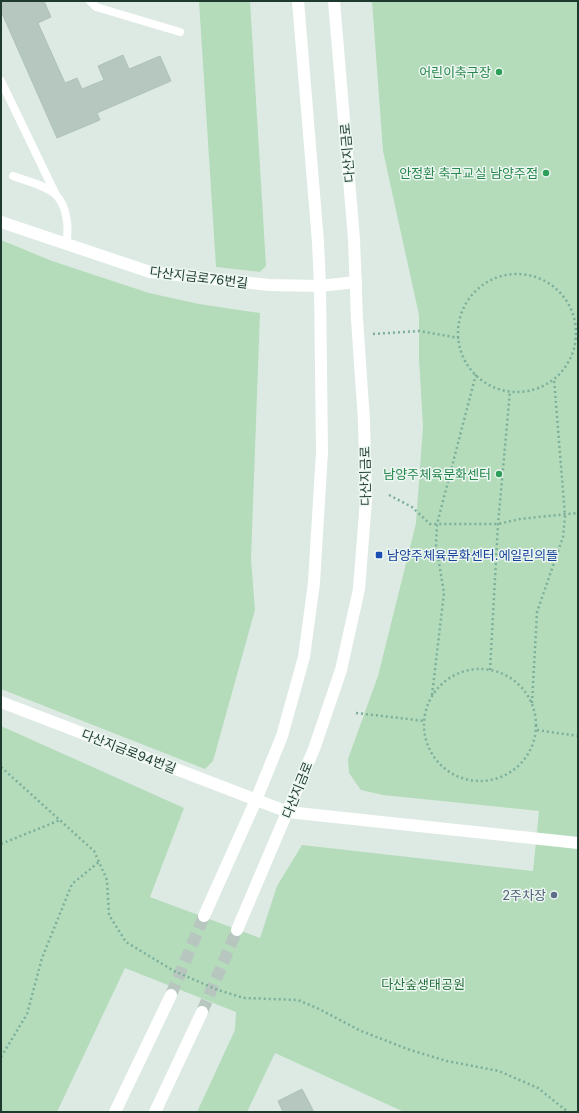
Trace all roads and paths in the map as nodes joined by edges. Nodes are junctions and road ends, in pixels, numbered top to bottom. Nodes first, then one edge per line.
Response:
1 (90, 1) edge
2 (298, 1) edge
3 (334, 1) edge
4 (180, 32) dead end
5 (1, 81) edge
6 (13, 176) dead end
7 (56, 195) junction
8 (1, 222) edge
9 (66, 245) junction
10 (356, 282) junction
11 (320, 286) junction
12 (369, 334) dead end
13 (459, 338) junction
14 (576, 346) edge
15 (476, 374) junction
16 (554, 379) junction
17 (510, 391) junction
18 (389, 495) dead end
19 (578, 514) edge
20 (565, 516) junction
21 (436, 524) junction
22 (498, 524) junction
23 (490, 670) junction
24 (432, 695) junction
25 (1, 702) edge
26 (532, 704) junction
27 (356, 713) dead end
28 (425, 721) junction
29 (537, 730) junction
30 (578, 736) edge
31 (1, 767) edge
32 (256, 800) junction
33 (288, 812) junction
34 (60, 819) junction
35 (578, 843) edge
36 (1, 844) edge
37 (99, 862) junction
38 (204, 916) tunnel mouth
39 (237, 930) tunnel mouth
40 (171, 996) tunnel mouth
41 (202, 1012) tunnel mouth
42 (1, 1057) edge
43 (115, 1112) edge
44 (155, 1112) edge
45 (568, 1112) edge

1 - 4 lane
2 - 11 street
3 - 10 street, 다산지금로
5 - 7 lane
6 - 7 lane
7 - 9 lane
8 - 9 street, 다산지금로76번길
9 - 11 street, 다산지금로76번길
10 - 11 street, 다산지금로76번길
10 - 33 street, 다산지금로
11 - 32 street
12 - 13 path
13 - 14 path
13 - 15 path
14 - 16 path
15 - 17 path
15 - 21 path
16 - 17 path
16 - 20 path
17 - 22 path
18 - 21 path
19 - 20 path
20 - 22 path
20 - 26 path
21 - 22 path
21 - 24 path
22 - 23 path
23 - 24 path
23 - 26 path
24 - 28 path
25 - 32 street, 다산지금로94번길
26 - 29 path
27 - 28 path
28 - 29 path
29 - 30 path
31 - 34 path
32 - 33 street, 다산지금로94번길
32 - 38 street
33 - 35 street, 다산지금로94번길
33 - 39 street, 다산지금로
34 - 36 path
34 - 37 path
37 - 42 path
37 - 45 path
40 - 43 street
41 - 44 street

